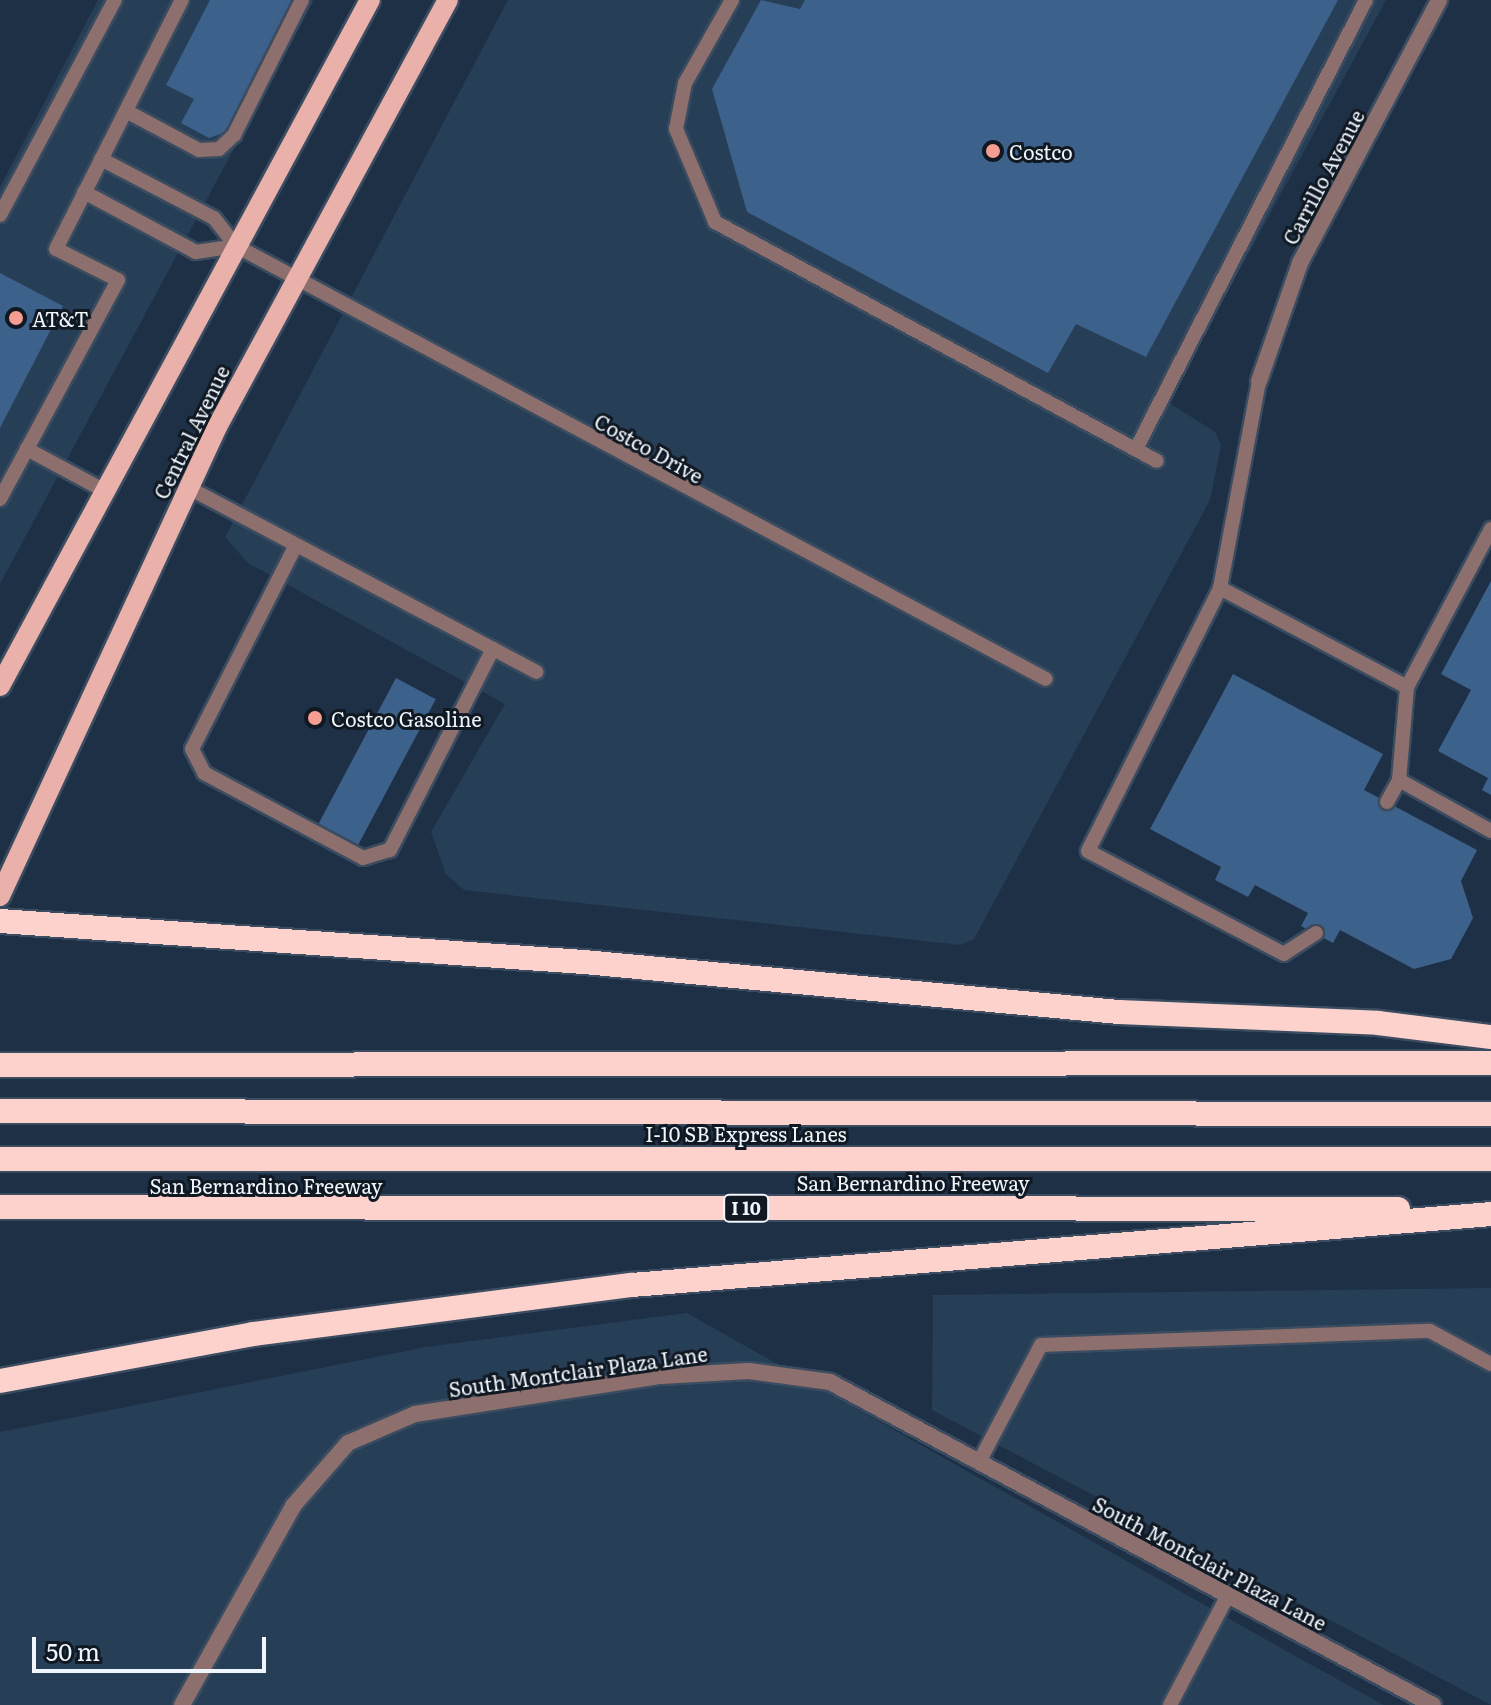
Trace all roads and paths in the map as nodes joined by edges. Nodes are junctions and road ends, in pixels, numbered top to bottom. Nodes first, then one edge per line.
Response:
1 (115, 0) edge
2 (182, 0) edge
3 (302, 0) edge
4 (370, 0) edge
5 (448, 0) edge
6 (732, 0) edge
7 (1366, 0) edge
8 (1439, 0) edge
9 (126, 111) junction
10 (101, 159) junction
11 (84, 192) junction
12 (0, 215) edge
13 (236, 246) junction
14 (297, 278) junction
15 (1259, 381) joint
16 (27, 449) junction
17 (1136, 449) junction
18 (1157, 461) dead end
19 (189, 488) junction
20 (105, 491) junction
21 (0, 499) edge
22 (1491, 529) edge
23 (296, 545) junction
24 (1220, 588) junction
25 (493, 649) junction
26 (536, 672) dead end
27 (1046, 679) dead end
28 (0, 686) edge
29 (1407, 687) junction
30 (1399, 780) junction
31 (1387, 802) dead end
32 (1491, 831) edge
33 (0, 896) edge
34 (0, 921) edge
35 (1316, 933) dead end
36 (1491, 1037) edge
37 (1491, 1063) edge
38 (0, 1065) edge
39 (0, 1111) edge
40 (1491, 1114) edge
41 (0, 1159) edge
42 (1491, 1159) edge
43 (0, 1207) edge
44 (1491, 1212) edge
45 (1491, 1364) edge
46 (0, 1381) edge
47 (979, 1462) junction
48 (1228, 1595) junction
49 (182, 1705) edge
50 (1170, 1705) edge
51 (1433, 1705) edge

1 - 12 lane
2 - 9 lane
3 - 9 lane
4 - 13 main road
5 - 14 main road, Central Avenue
6 - 17 lane
7 - 17 lane
8 - 15 street, Carrillo Avenue
9 - 10 lane
10 - 11 lane
10 - 13 lane
11 - 13 lane
11 - 16 lane
13 - 14 lane, Costco Drive
13 - 20 main road
14 - 19 main road, Central Avenue
14 - 27 lane, Costco Drive
15 - 24 lane
16 - 20 lane
16 - 21 lane
17 - 18 lane
19 - 23 lane
19 - 33 main road, Central Avenue
20 - 28 main road
22 - 29 lane
23 - 25 lane
23 - 25 lane
24 - 29 lane
24 - 35 lane
25 - 26 lane
29 - 30 lane
30 - 31 lane
30 - 32 lane
34 - 36 highway
37 - 38 highway
39 - 40 highway, I-10 SB Express Lanes
41 - 42 highway, I-10 SB Express Lanes
43 - 44 highway, San Bernardino Freeway / I 10
44 - 46 highway
45 - 47 lane
47 - 48 street, South Montclair Plaza Lane
47 - 49 street, South Montclair Plaza Lane
48 - 50 lane
48 - 51 street, South Montclair Plaza Lane

